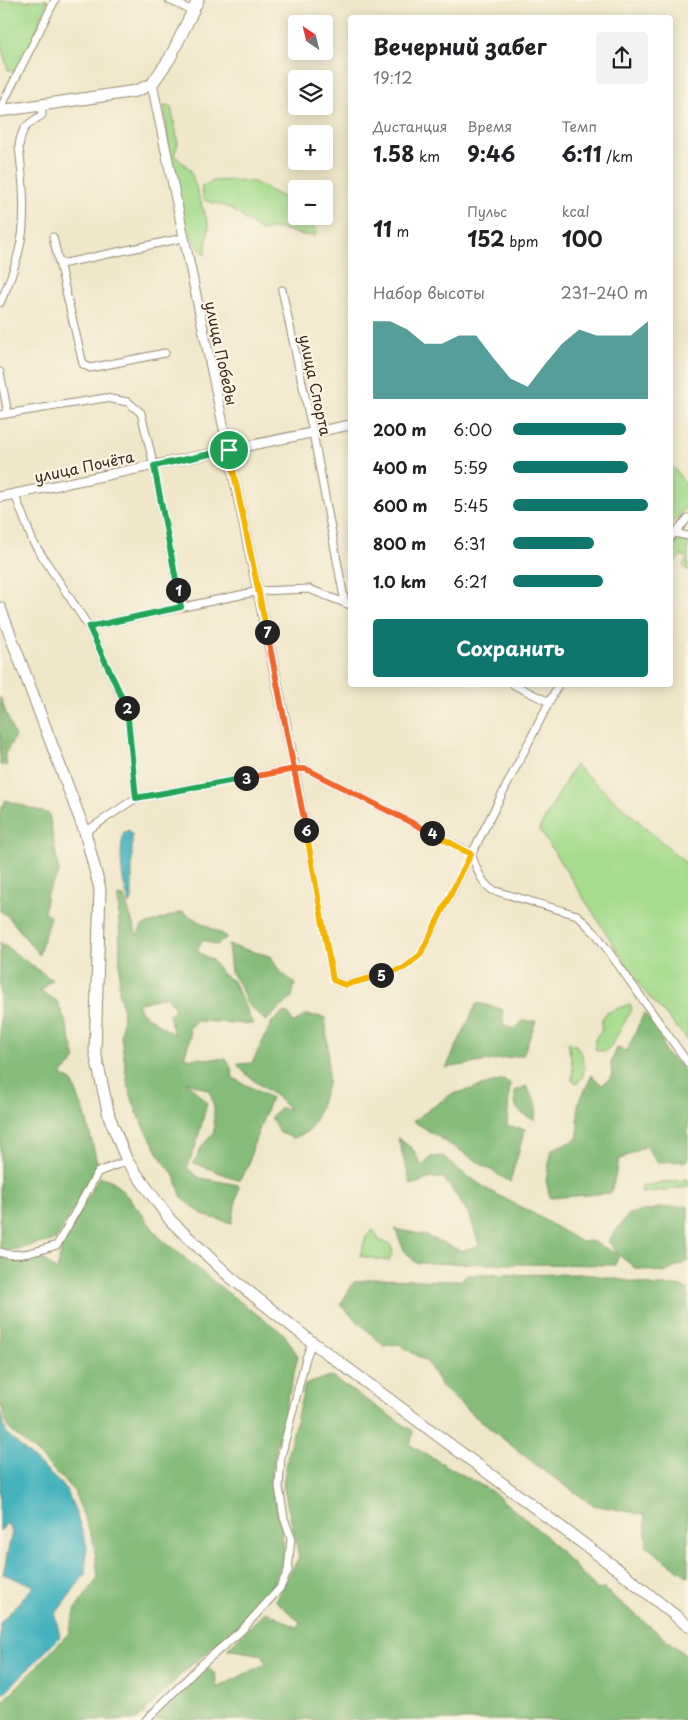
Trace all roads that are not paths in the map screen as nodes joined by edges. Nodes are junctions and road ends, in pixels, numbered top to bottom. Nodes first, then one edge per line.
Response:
1 (55, 0) edge
2 (169, 0) edge
3 (198, 0) edge
4 (193, 11) junction
5 (152, 84) junction
6 (42, 104) junction
7 (0, 110) edge
8 (53, 237) dead end
9 (183, 238) junction
10 (61, 264) junction
11 (282, 290) dead end
12 (0, 304) edge
13 (165, 353) dead end
14 (0, 372) edge
15 (8, 414) junction
16 (0, 415) edge
17 (348, 425) edge
18 (313, 433) junction
19 (229, 450) junction
20 (154, 466) junction
21 (15, 495) junction
22 (0, 497) edge
23 (688, 518) edge
24 (673, 535) edge
25 (673, 536) edge
26 (688, 536) edge
27 (259, 591) junction
28 (348, 604) edge
29 (181, 607) junction
30 (0, 608) edge
31 (89, 627) junction
32 (518, 687) edge
33 (557, 687) edge
34 (549, 702) junction
35 (295, 769) junction
36 (136, 798) junction
37 (85, 832) junction
38 (471, 854) junction
39 (688, 1063) edge
40 (127, 1161) junction
41 (0, 1252) edge
42 (312, 1342) junction
43 (688, 1626) edge
44 (146, 1720) edge

1 - 7 street
2 - 4 street
3 - 4 main road
4 - 5 main road
5 - 6 main road
5 - 9 street, улица Победы
6 - 7 main road
6 - 12 street
8 - 10 street
9 - 10 street
9 - 19 street, улица Победы
10 - 13 street
11 - 18 street, улица Спорта
14 - 15 street
15 - 16 street
15 - 20 street
17 - 18 street, улица Почёта
18 - 19 street, улица Почёта
18 - 28 street, улица Спорта
19 - 20 street, улица Почёта
19 - 27 street, улица Победы
20 - 21 street, улица Почёта
20 - 29 street
21 - 22 street, улица Почёта
21 - 31 street
23 - 24 street
25 - 26 street
27 - 28 street
27 - 29 street
27 - 35 street, улица Победы
29 - 31 street
30 - 37 main road
31 - 36 street
32 - 34 street
33 - 34 street
34 - 38 street
35 - 36 street
35 - 38 street
35 - 38 street, улица Победы
36 - 37 street
37 - 40 main road
38 - 39 street
40 - 41 street
40 - 42 main road
42 - 43 main road
42 - 44 street

